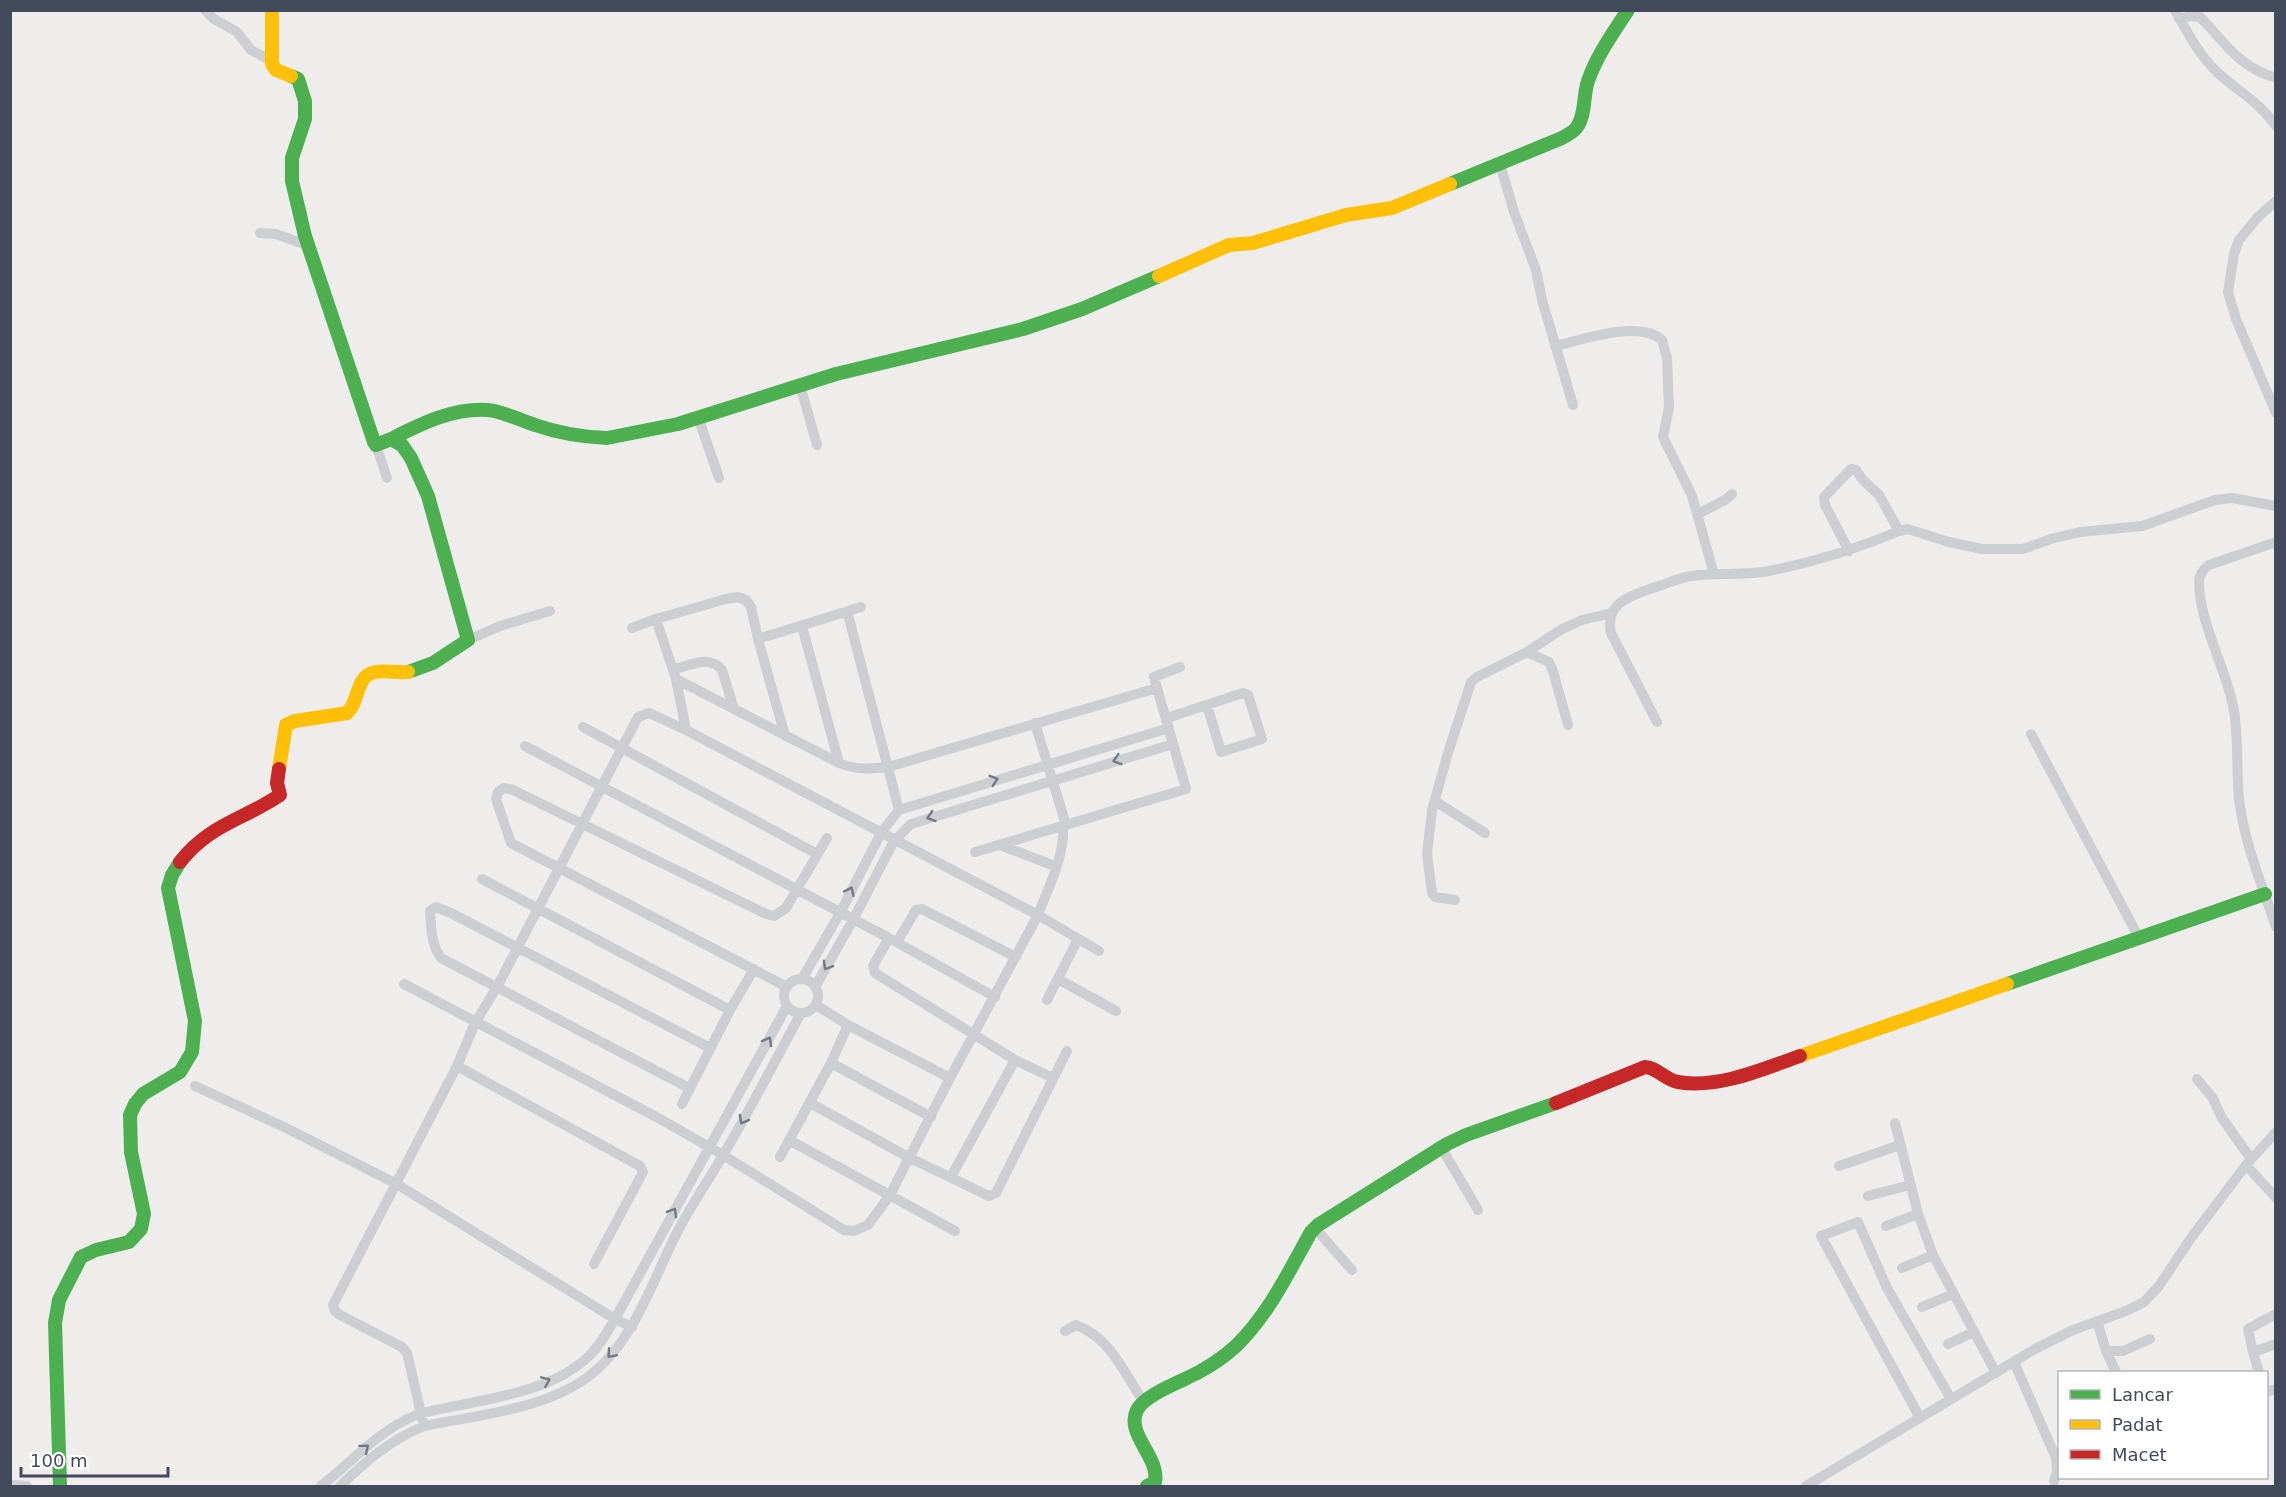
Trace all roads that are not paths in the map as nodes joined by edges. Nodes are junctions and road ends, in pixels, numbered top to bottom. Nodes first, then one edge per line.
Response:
1 (206, 10) edge
2 (272, 10) edge
3 (1629, 10) edge
4 (2177, 15) edge
5 (272, 61) junction
6 (2276, 78) edge
7 (2276, 126) edge
8 (1500, 164) junction
9 (2276, 201) edge
10 (260, 233) dead end
11 (309, 246) junction
12 (1555, 346) junction
13 (800, 385) junction
14 (1573, 405) dead end
15 (2276, 413) edge
16 (698, 417) junction
17 (392, 440) junction
18 (376, 445) junction
19 (817, 445) dead end
20 (387, 478) dead end
21 (719, 478) dead end
22 (1732, 494) dead end
23 (2276, 506) edge
24 (1698, 514) junction
25 (1899, 531) junction
26 (2276, 542) edge
27 (1849, 551) junction
28 (1714, 574) junction
29 (861, 607) dead end
30 (550, 611) dead end
31 (847, 611) junction
32 (1612, 613) junction
33 (656, 619) junction
34 (801, 626) junction
35 (632, 628) dead end
36 (758, 639) junction
37 (468, 640) junction
38 (1527, 652) junction
39 (1180, 667) dead end
40 (675, 674) junction
41 (1157, 687) junction
42 (1207, 705) junction
43 (734, 709) junction
44 (1657, 722) dead end
45 (1035, 723) junction
46 (1168, 723) junction
47 (1568, 725) dead end
48 (583, 728) dead end
49 (686, 730) junction
50 (2031, 734) dead end
51 (785, 736) junction
52 (1173, 744) junction
53 (525, 746) dead end
54 (621, 748) junction
55 (839, 763) junction
56 (1047, 764) junction
57 (888, 766) junction
58 (1051, 781) junction
59 (603, 786) junction
60 (1435, 801) junction
61 (899, 810) junction
62 (582, 824) junction
63 (1066, 825) junction
64 (881, 833) junction
65 (1485, 833) dead end
66 (827, 838) dead end
67 (894, 840) junction
68 (1000, 845) junction
69 (975, 852) dead end
70 (817, 854) junction
71 (1056, 866) junction
72 (559, 868) junction
73 (482, 879) dead end
74 (795, 890) junction
75 (2265, 894) junction
76 (1455, 900) dead end
77 (537, 909) junction
78 (840, 913) junction
79 (1038, 915) junction
80 (854, 920) junction
81 (2276, 927) edge
82 (2138, 936) junction
83 (1078, 939) junction
84 (893, 940) junction
85 (516, 948) junction
86 (1099, 951) dead end
87 (1016, 957) junction
88 (754, 969) junction
89 (802, 979) junction
90 (1058, 979) junction
91 (404, 984) dead end
92 (497, 987) junction
93 (787, 987) junction
94 (815, 987) junction
95 (995, 997) junction
96 (1047, 1000) dead end
97 (787, 1005) junction
98 (816, 1005) junction
99 (730, 1010) junction
100 (1116, 1011) dead end
101 (801, 1013) junction
102 (475, 1023) junction
103 (848, 1025) junction
104 (974, 1034) junction
105 (710, 1048) junction
106 (1067, 1051) dead end
107 (1015, 1060) junction
108 (831, 1063) junction
109 (457, 1066) junction
110 (950, 1078) junction
111 (1053, 1078) junction
112 (2198, 1079) dead end
113 (195, 1086) dead end
114 (689, 1088) junction
115 (810, 1103) junction
116 (682, 1104) dead end
117 (931, 1117) junction
118 (1895, 1123) dead end
119 (2276, 1132) edge
120 (789, 1140) junction
121 (1900, 1145) junction
122 (1441, 1147) junction
123 (709, 1149) junction
124 (723, 1155) junction
125 (780, 1158) dead end
126 (910, 1158) junction
127 (2248, 1162) junction
128 (1839, 1166) dead end
129 (951, 1177) junction
130 (395, 1183) junction
131 (1910, 1185) junction
132 (890, 1194) junction
133 (1868, 1196) dead end
134 (2276, 1198) edge
135 (1478, 1210) dead end
136 (1918, 1214) junction
137 (1886, 1226) dead end
138 (1315, 1228) junction
139 (955, 1231) dead end
140 (1933, 1255) junction
141 (594, 1264) dead end
142 (1902, 1268) dead end
143 (1352, 1270) dead end
144 (1953, 1294) junction
145 (1923, 1307) dead end
146 (2276, 1314) edge
147 (615, 1319) junction
148 (2097, 1321) junction
149 (632, 1326) junction
150 (1065, 1331) dead end
151 (1974, 1332) junction
152 (2150, 1339) dead end
153 (1948, 1344) dead end
154 (2276, 1344) edge
155 (2106, 1351) junction
156 (2253, 1352) junction
157 (2014, 1362) junction
158 (2115, 1371) edge
159 (2259, 1371) edge
160 (1996, 1372) junction
161 (1951, 1399) junction
162 (1143, 1401) junction
163 (420, 1414) junction
164 (1920, 1418) junction
165 (424, 1426) junction
166 (2054, 1482) dead end
167 (10, 1485) edge
168 (27, 1486) edge
169 (60, 1486) edge
170 (321, 1486) edge
171 (339, 1486) edge
172 (1148, 1486) edge
173 (1806, 1486) edge

1 - 5 street
2 - 5 street
3 - 8 street
4 - 6 street
4 - 7 street
5 - 11 street
8 - 12 street
8 - 13 street
9 - 15 street
10 - 11 street
11 - 18 street
12 - 14 street
12 - 24 street
13 - 16 street
13 - 19 street
16 - 17 street
16 - 21 street
17 - 18 street
17 - 37 street
18 - 20 street
22 - 24 street
23 - 25 street
24 - 28 street
25 - 27 street
25 - 27 street
26 - 75 street
27 - 28 street
28 - 32 street
29 - 31 street
30 - 37 street
31 - 34 street
31 - 57 street
32 - 38 street
32 - 44 street
33 - 35 street
33 - 36 street
33 - 40 street
34 - 36 street
34 - 55 street
36 - 51 street
37 - 169 street
38 - 47 street
38 - 60 street
39 - 41 street
40 - 43 street
40 - 43 street
40 - 49 street
41 - 45 street
41 - 46 street
42 - 42 street
42 - 46 street
43 - 51 street
45 - 56 street
45 - 57 street
46 - 52 street
46 - 56 street
48 - 54 street
49 - 54 street
49 - 64 street
50 - 82 street
51 - 55 street
52 -> 58 street
52 - 63 street
53 - 59 street
54 - 59 street
54 - 70 street
55 - 57 street
56 - 58 street
61 -> 56 street
57 - 61 street
58 - 63 street
58 -> 67 street
59 - 62 street
59 - 74 street
60 - 65 street
60 - 76 street
61 - 64 street
62 - 72 street
62 - 72 street
62 - 74 street
63 - 68 street
63 - 71 street
64 - 67 street
78 -> 64 street
66 - 70 street
67 - 79 street
67 - 80 street
68 - 69 street
68 - 71 street
70 - 74 street
71 - 79 street
72 - 77 street
72 - 88 street
73 - 77 street
74 - 78 street
75 - 81 street
75 - 82 street
77 - 85 street
77 - 99 street
78 - 80 street
78 - 89 street
79 - 83 street
79 - 87 street
80 - 84 street
80 -> 94 street
82 - 122 street
83 - 86 street
83 - 90 street
84 - 87 street
84 - 95 street
84 - 104 street
85 - 92 street
85 - 92 street
85 - 105 street
87 - 95 street
88 - 93 street
88 - 99 street
89 - 93 street
89 - 94 street
90 - 96 street
90 - 100 street
91 - 102 street
92 - 102 street
92 - 114 street
93 - 97 street
94 - 98 street
95 - 104 street
97 - 101 street
123 -> 97 street
98 - 101 street
98 - 103 street
99 - 105 street
101 -> 124 street
102 - 109 street
102 - 123 street
103 - 108 street
103 - 110 street
104 - 107 street
104 - 110 street
105 - 114 street
106 - 111 street
107 - 111 street
107 - 129 street
108 - 115 street
108 - 117 street
109 - 130 street
109 - 141 street
110 - 117 street
111 - 129 street
112 - 127 street
113 - 130 street
114 - 116 street
115 - 120 street
115 - 126 street
117 - 126 street
118 - 121 street
119 - 127 street
120 - 125 street
120 - 132 street
121 - 128 street
121 - 131 street
122 - 135 street
122 - 138 street
123 - 124 street
147 -> 123 street
124 - 132 street
124 - 149 street
126 - 129 street
126 - 132 street
127 - 134 street
127 - 148 street
130 - 147 street
130 - 163 street
131 - 133 street
131 - 136 street
132 - 139 street
136 - 137 street
136 - 140 street
138 - 143 street
138 - 162 street
140 - 142 street
140 - 144 street
144 - 145 street
144 - 151 street
146 - 156 street
147 - 149 street
163 -> 147 street
148 - 155 street
148 - 157 street
149 -> 165 street
150 - 162 street
151 - 153 street
151 - 160 street
152 - 155 street
154 - 156 street
155 - 158 street
156 - 159 street
157 - 160 street
157 - 166 street
160 - 161 street
161 - 164 street
161 - 164 street
162 - 172 street
163 - 165 street
170 -> 163 street
164 - 173 street
165 - 171 street
167 - 168 street

